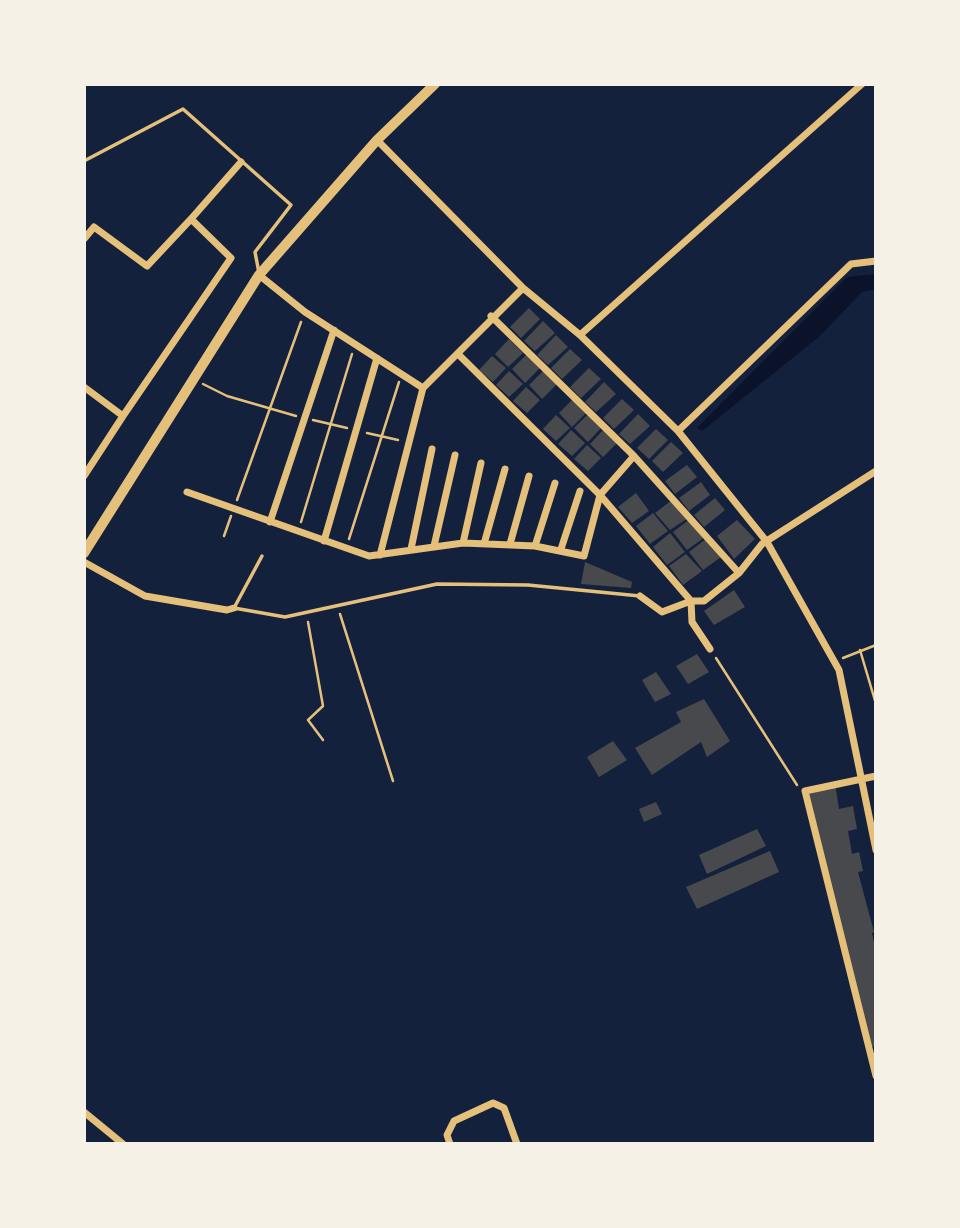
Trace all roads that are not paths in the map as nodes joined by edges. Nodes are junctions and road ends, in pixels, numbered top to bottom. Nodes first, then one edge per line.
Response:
1 (435, 84) edge
2 (862, 84) edge
3 (377, 140) junction
4 (84, 162) edge
5 (242, 162) junction
6 (191, 219) junction
7 (84, 239) edge
8 (876, 261) edge
9 (259, 275) junction
10 (523, 288) junction
11 (491, 316) junction
12 (334, 330) junction
13 (580, 335) junction
14 (458, 354) junction
15 (377, 358) junction
16 (84, 387) edge
17 (423, 388) junction
18 (122, 416) junction
19 (678, 431) junction
20 (432, 449) dead end
21 (455, 455) dead end
22 (634, 456) junction
23 (481, 463) dead end
24 (505, 469) dead end
25 (876, 471) edge
26 (84, 476) edge
27 (529, 476) dead end
28 (555, 484) dead end
29 (580, 491) dead end
30 (187, 492) dead end
31 (600, 495) junction
32 (270, 522) junction
33 (324, 541) junction
34 (767, 542) junction
35 (463, 543) junction
36 (484, 544) junction
37 (510, 544) junction
38 (434, 546) junction
39 (535, 546) junction
40 (411, 549) junction
41 (561, 549) junction
42 (84, 553) edge
43 (380, 555) junction
44 (262, 556) dead end
45 (84, 562) edge
46 (739, 573) junction
47 (640, 596) joint
48 (691, 601) junction
49 (234, 608) junction
50 (710, 649) road end
51 (876, 776) edge
52 (861, 778) junction
53 (876, 850) edge
54 (876, 1076) edge
55 (84, 1112) edge
56 (123, 1144) edge
57 (450, 1144) edge
58 (517, 1144) edge

1 - 3 main road
2 - 13 street
3 - 9 main road
3 - 10 street
4 - 5 lane
5 - 6 street
5 - 9 lane
6 - 7 street
6 - 18 street
8 - 19 street
9 - 12 street
9 - 42 main road
10 - 11 street
10 - 13 street
11 - 14 street
11 - 22 street
12 - 15 street
12 - 32 street
13 - 19 street
14 - 17 street
14 - 31 street
15 - 17 street
15 - 33 street
16 - 18 street
17 - 43 street
18 - 26 street
19 - 34 street
20 - 40 street
21 - 38 street
22 - 31 street
22 - 46 street
23 - 35 street
24 - 36 street
25 - 34 street
27 - 37 street
28 - 39 street
29 - 41 street
30 - 32 street
31 - 41 street
31 - 48 street
32 - 33 street
33 - 43 street
34 - 46 street
34 - 52 street
35 - 36 street
35 - 38 street
36 - 37 street
37 - 39 street
38 - 40 street
39 - 41 street
40 - 43 street
44 - 49 lane
45 - 49 street
46 - 48 street
47 - 48 street
47 - 49 lane
48 - 50 street
51 - 52 street
52 - 53 street
52 - 54 street
55 - 56 street
57 - 58 street

